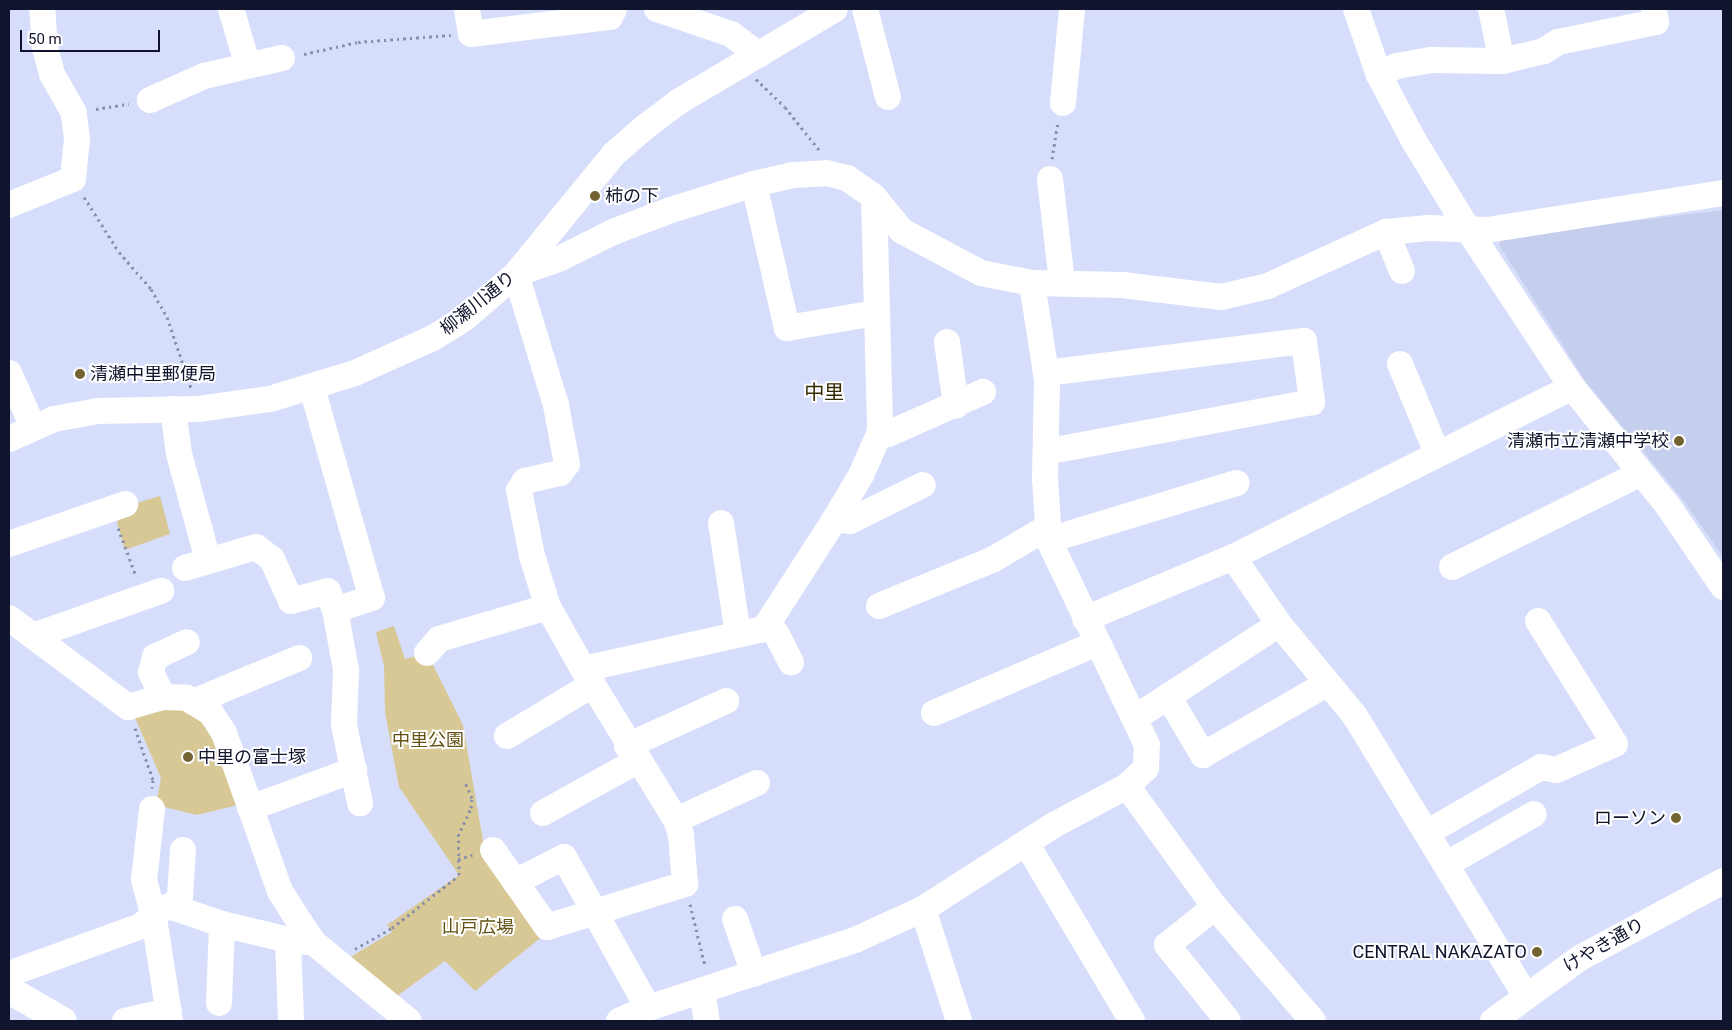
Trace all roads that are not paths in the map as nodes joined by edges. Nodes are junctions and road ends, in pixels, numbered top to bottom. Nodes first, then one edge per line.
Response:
1 (42, 9) edge
2 (231, 9) edge
3 (614, 9) edge
4 (657, 9) edge
5 (835, 9) edge
6 (865, 9) edge
7 (1072, 9) edge
8 (1356, 9) edge
9 (1491, 9) edge
10 (1654, 9) edge
11 (469, 21) edge
12 (282, 58) road end
13 (750, 60) junction
14 (1502, 60) junction
15 (248, 66) junction
16 (1378, 76) junction
17 (888, 97) dead end
18 (150, 100) road end
19 (1063, 103) road end
20 (1050, 180) road end
21 (754, 184) junction
22 (1723, 193) edge
23 (874, 197) junction
24 (9, 205) edge
25 (1469, 231) junction
26 (1386, 232) junction
27 (1402, 271) dead end
28 (516, 274) junction
29 (1032, 283) junction
30 (1062, 283) junction
31 (876, 313) junction
32 (947, 342) dead end
33 (1400, 364) dead end
34 (9, 373) edge
35 (1046, 373) junction
36 (1572, 387) junction
37 (312, 388) junction
38 (983, 392) dead end
39 (956, 405) junction
40 (185, 409) junction
41 (33, 427) junction
42 (880, 432) junction
43 (9, 439) edge
44 (1046, 452) junction
45 (1437, 453) junction
46 (1641, 473) junction
47 (1237, 483) dead end
48 (922, 485) dead end
49 (118, 506) road end
50 (835, 519) junction
51 (721, 523) dead end
52 (1048, 533) junction
53 (9, 544) edge
54 (1234, 557) junction
55 (1452, 567) dead end
56 (1723, 587) edge
57 (153, 594) road end
58 (879, 606) dead end
59 (548, 607) junction
60 (335, 610) junction
61 (9, 618) edge
62 (1085, 619) junction
63 (1538, 621) dead end
64 (767, 624) junction
65 (1279, 624) junction
66 (738, 634) junction
67 (33, 636) junction
68 (187, 642) dead end
69 (1097, 643) junction
70 (426, 653) dead end
71 (299, 658) dead end
72 (792, 662) dead end
73 (588, 677) junction
74 (1328, 683) junction
75 (1168, 696) junction
76 (162, 697) junction
77 (726, 701) dead end
78 (194, 702) junction
79 (934, 713) dead end
80 (1134, 718) junction
81 (507, 736) dead end
82 (632, 754) junction
83 (354, 770) junction
84 (758, 783) dead end
85 (1127, 786) junction
86 (360, 802) dead end
87 (250, 808) junction
88 (152, 809) road end
89 (543, 813) dead end
90 (1534, 814) dead end
91 (676, 820) junction
92 (1428, 832) junction
93 (1026, 843) junction
94 (183, 850) dead end
95 (493, 850) dead end
96 (1447, 864) junction
97 (1723, 881) edge
98 (515, 882) junction
99 (1215, 907) junction
100 (923, 909) junction
101 (594, 910) junction
102 (163, 912) junction
103 (735, 919) dead end
104 (222, 924) junction
105 (301, 941) junction
106 (754, 974) junction
107 (13, 981) edge
108 (707, 990) junction
109 (1525, 995) junction
110 (219, 1003) dead end
111 (648, 1008) junction
112 (170, 1016) edge
113 (1219, 1019) edge
114 (63, 1021) edge
115 (125, 1021) edge
116 (290, 1021) edge
117 (409, 1021) edge
118 (619, 1021) edge
119 (707, 1021) edge
120 (959, 1021) edge
121 (1132, 1021) edge
122 (1313, 1021) edge
123 (1493, 1021) edge

1 - 24 street
2 - 15 street
3 - 11 street
4 - 13 street
5 - 13 street, 柳瀬川通り
6 - 17 street
7 - 19 street
8 - 16 street
9 - 14 street
10 - 14 street
12 - 15 street
13 - 28 street, 柳瀬川通り
14 - 16 street
15 - 18 street
16 - 25 street
20 - 30 street
21 - 23 street
21 - 28 street
21 - 31 street
22 - 25 street
23 - 29 street
23 - 31 street
25 - 26 street
25 - 36 street
26 - 27 street
26 - 30 street
28 - 37 street, 柳瀬川通り
28 - 59 street
29 - 30 street
29 - 35 street
31 - 42 street
32 - 39 street
33 - 45 street
34 - 41 street
35 - 44 street
35 - 44 street
36 - 45 street
36 - 46 street
37 - 40 street, 柳瀬川通り
37 - 60 street
38 - 39 street
39 - 42 street
40 - 41 street, 柳瀬川通り
40 - 60 street
41 - 43 street, 柳瀬川通り
42 - 50 street
44 - 52 street
45 - 54 street
46 - 55 street
46 - 56 street
47 - 52 street
48 - 50 street
49 - 53 street
50 - 64 street
51 - 66 street
52 - 58 street
52 - 62 street
54 - 62 street
54 - 65 street
57 - 67 street
59 - 70 street
59 - 73 street
60 - 83 street
61 - 67 street
62 - 69 street
63 - 92 street
64 - 66 street
64 - 72 street
65 - 74 street
65 - 75 street
66 - 73 street
67 - 76 street
68 - 76 street
69 - 79 street
69 - 80 street
71 - 78 street
73 - 81 street
73 - 82 street
74 - 75 street
74 - 92 street
75 - 80 street
76 - 78 street
77 - 82 street
78 - 87 street
80 - 85 street
82 - 89 street
82 - 91 street
83 - 86 street
83 - 87 street
84 - 91 street
85 - 93 street
85 - 99 street
87 - 105 street
88 - 102 street
90 - 96 street
91 - 101 street
92 - 96 street
93 - 100 street
93 - 121 street
94 - 102 street
95 - 98 street
96 - 109 street
97 - 109 street, けやき通り
98 - 101 street
98 - 101 street
99 - 113 street
99 - 122 street
100 - 106 street
100 - 120 street
101 - 111 street
102 - 104 street
102 - 107 street
102 - 112 street
103 - 106 street
104 - 105 street
104 - 110 street
105 - 116 street
105 - 117 street
106 - 108 street
107 - 114 main road
108 - 111 street
108 - 119 street
109 - 123 street, けやき通り
111 - 118 street
112 - 115 street

